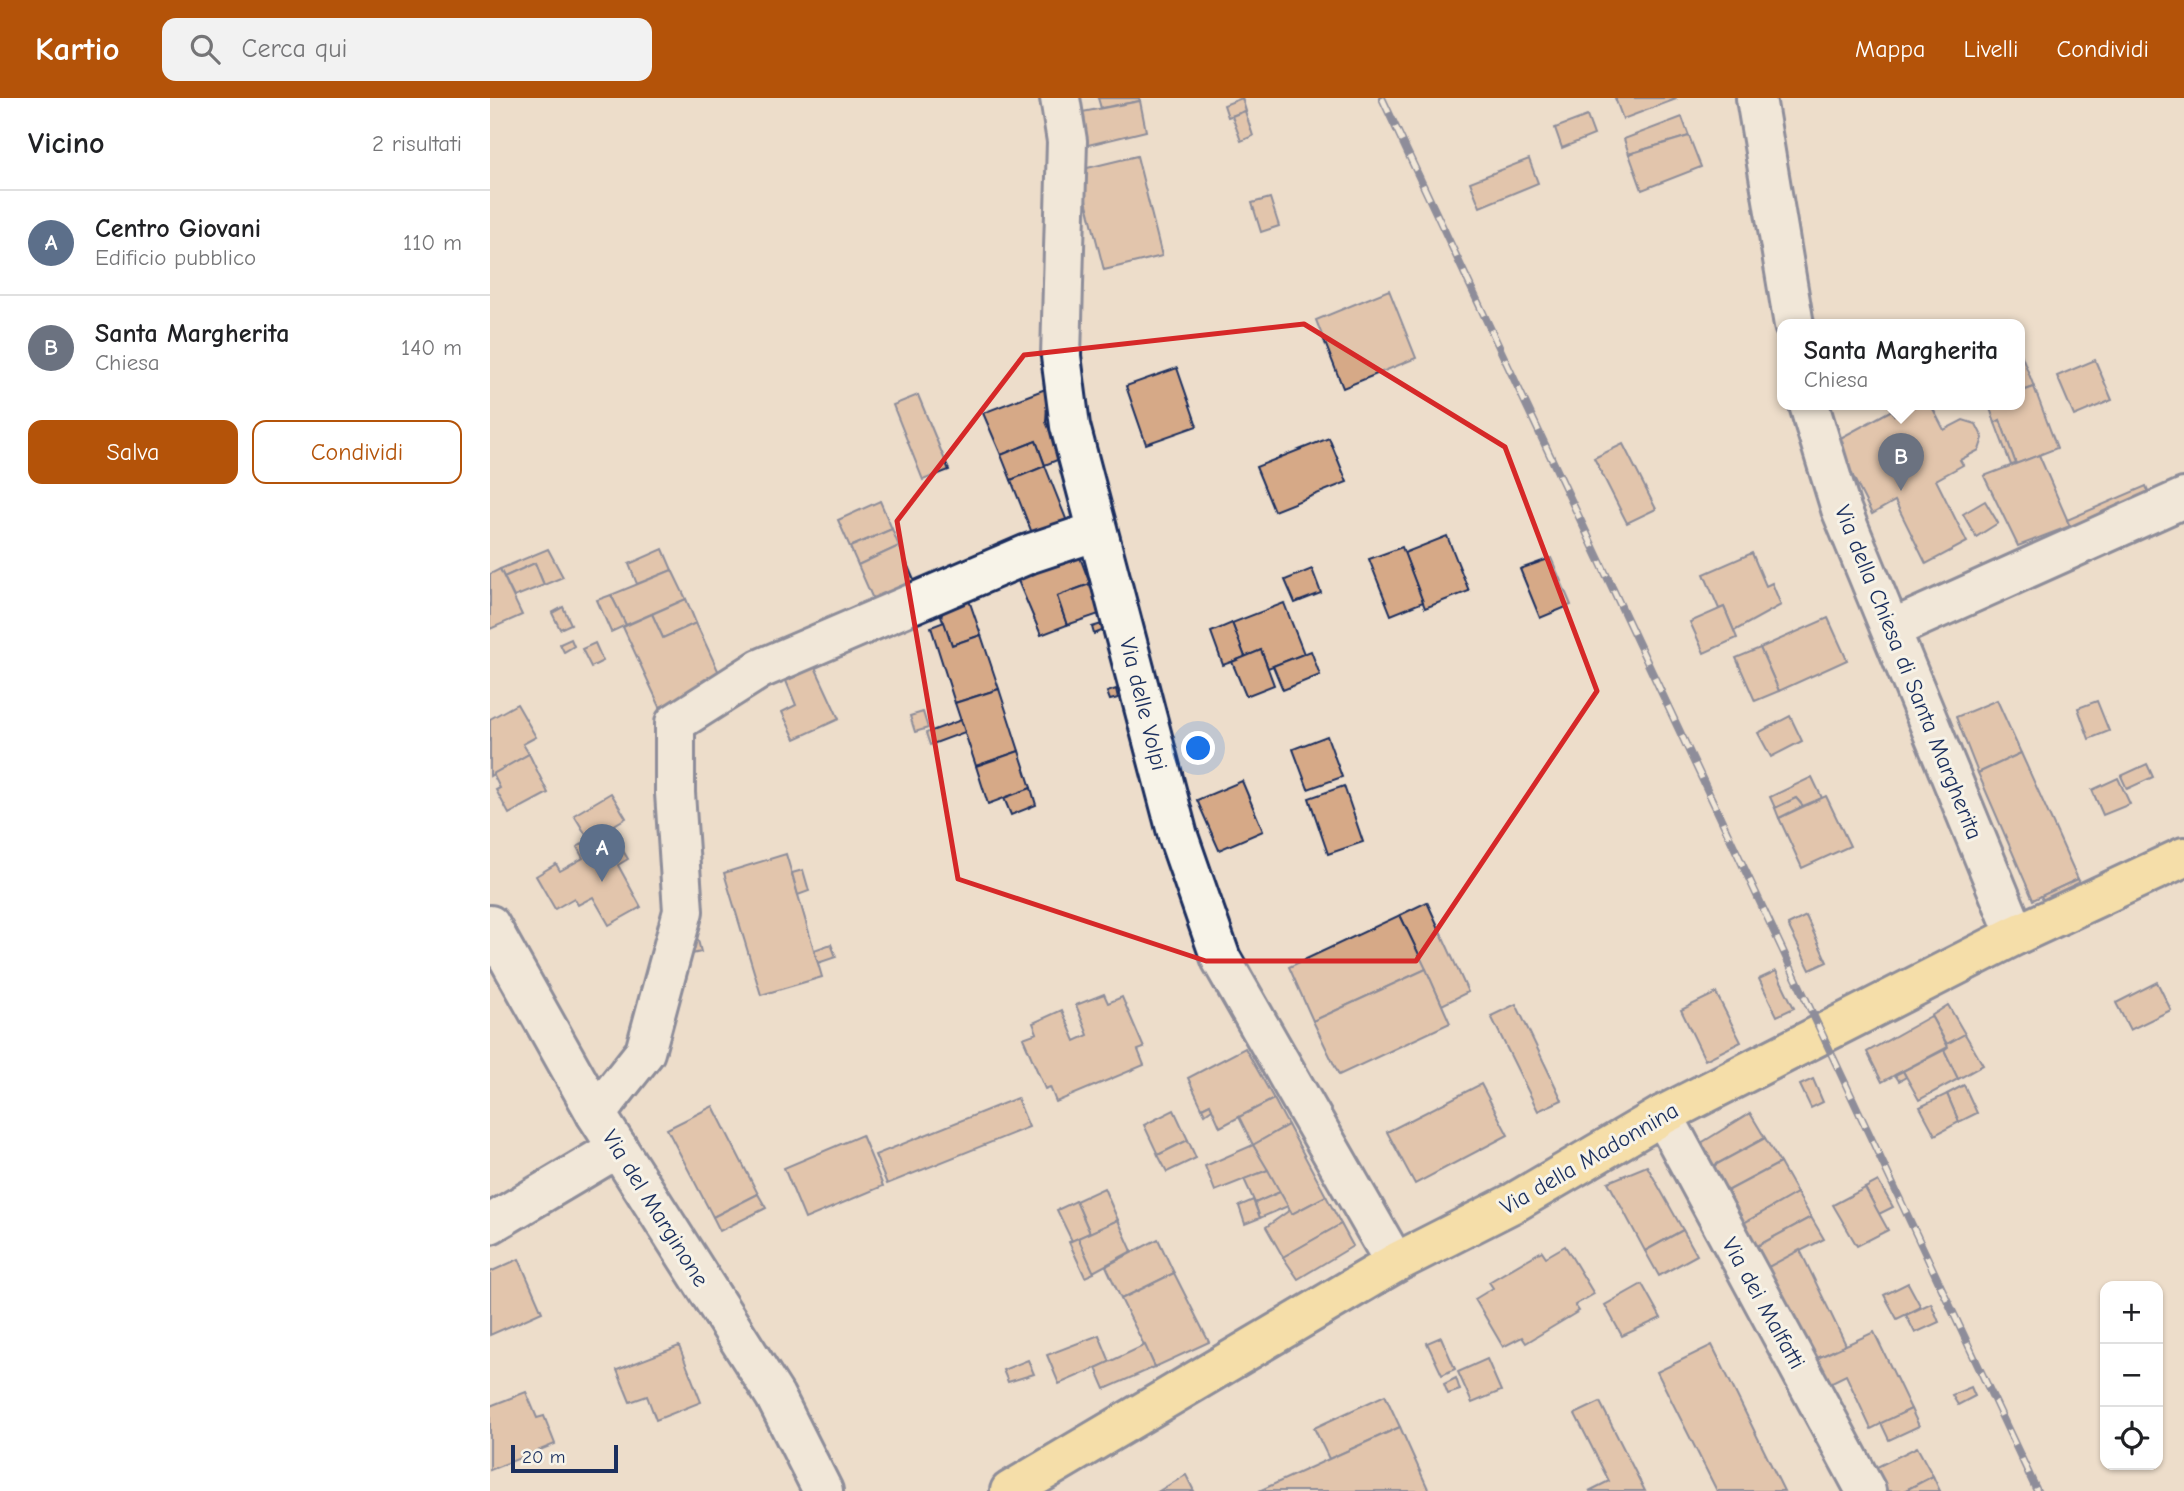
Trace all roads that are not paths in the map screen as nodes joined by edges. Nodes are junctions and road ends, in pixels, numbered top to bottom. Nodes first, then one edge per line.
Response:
1 (1059, 98) edge
2 (1755, 98) edge
3 (1793, 319) edge
4 (1811, 410) edge
5 (2184, 498) edge
6 (1097, 531) junction
7 (1892, 629) junction
8 (2184, 858) edge
9 (490, 925) edge
10 (2016, 935) junction
11 (596, 1114) junction
12 (1663, 1115) junction
13 (618, 1149) junction
14 (490, 1223) edge
15 (1395, 1263) junction
16 (822, 1491) edge
17 (1010, 1491) edge
18 (1866, 1491) edge

1 - 6 street, Via delle Volpi
2 - 3 street
4 - 7 street, Via della Chiesa di Santa Margherita
5 - 7 street
6 - 11 street
6 - 15 street, Via delle Volpi
7 - 10 street, Via della Chiesa di Santa Margherita
8 - 10 main road, Via della Madonnina
9 - 11 street, Via del Marginone
10 - 12 main road, Via della Madonnina
11 - 13 street, Via del Marginone
12 - 15 main road, Via della Madonnina
12 - 18 street, Via dei Malfatti
13 - 14 street
13 - 16 street, Via del Marginone
15 - 17 main road, Via della Madonnina

